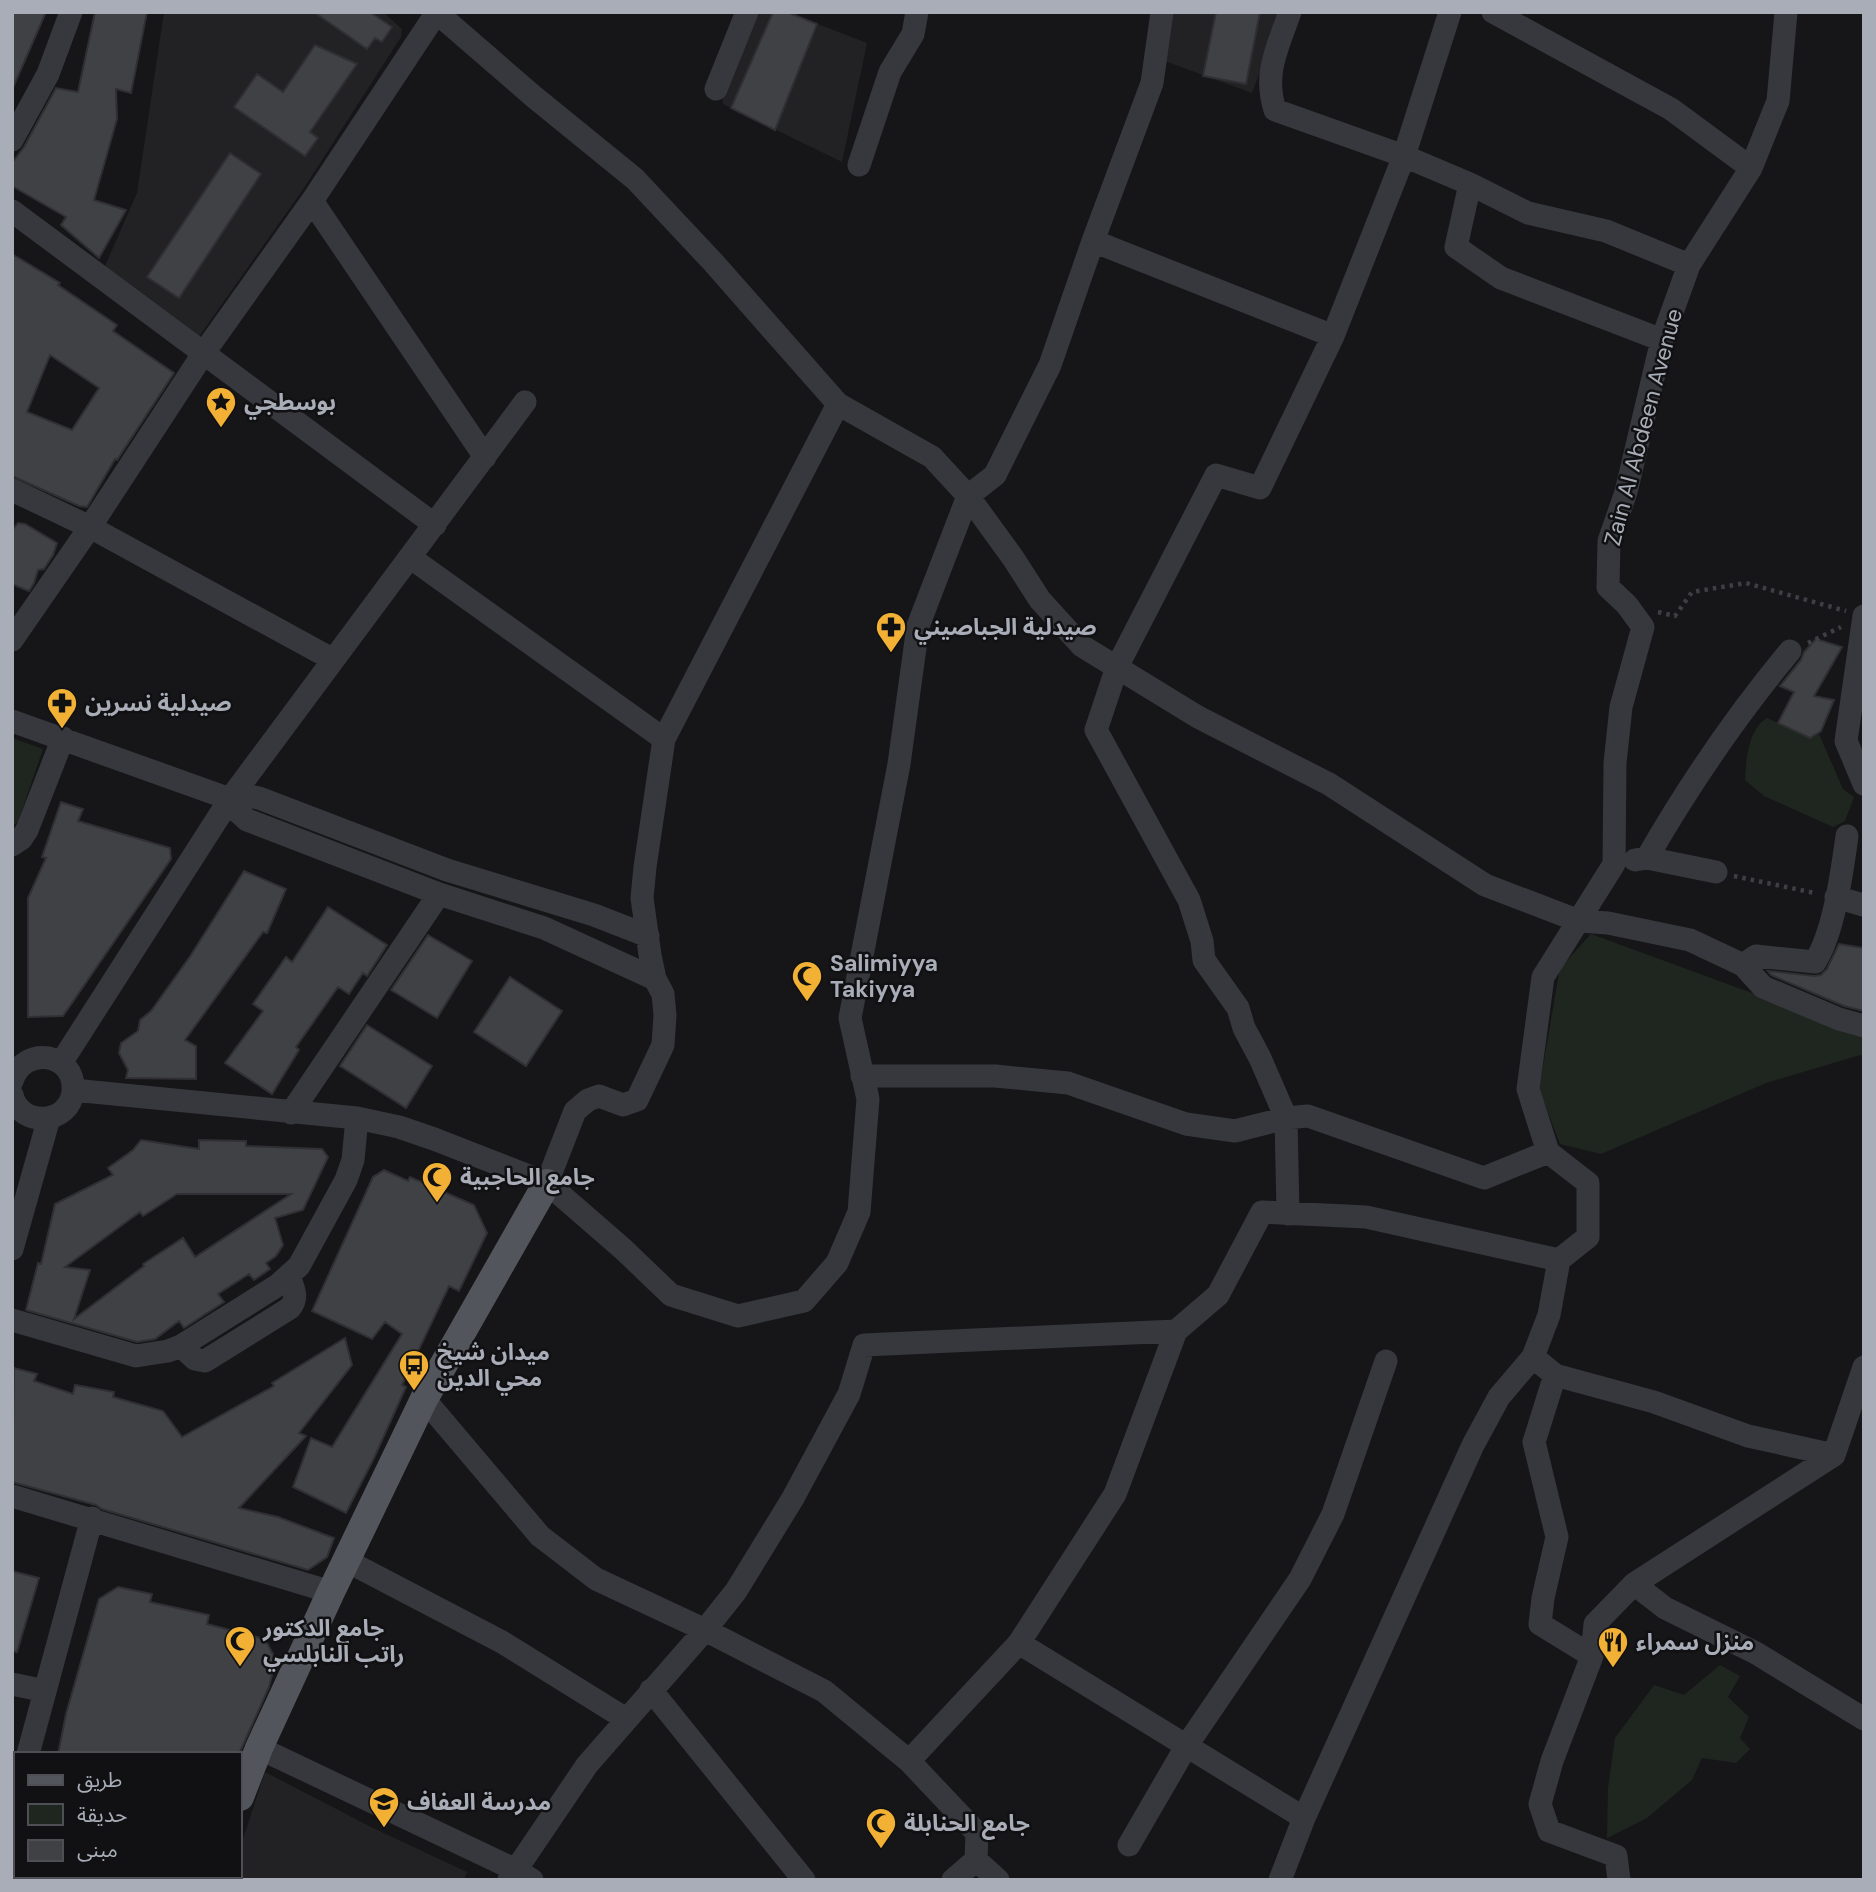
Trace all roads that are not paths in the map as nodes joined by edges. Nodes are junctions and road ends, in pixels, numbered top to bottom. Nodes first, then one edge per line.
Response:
1 (71, 12) edge
2 (436, 12) edge
3 (747, 12) edge
4 (916, 12) edge
5 (1163, 12) edge
6 (1290, 12) edge
7 (1450, 12) edge
8 (1493, 12) edge
9 (1786, 12) edge
10 (716, 89) dead end
11 (12, 140) edge
12 (1404, 156) junction
13 (859, 165) dead end
14 (1751, 168) junction
15 (1470, 184) junction
16 (312, 201) junction
17 (12, 211) edge
18 (1093, 241) junction
19 (1689, 265) junction
20 (1333, 336) junction
21 (1662, 341) junction
22 (204, 354) junction
23 (524, 402) dead end
24 (838, 404) junction
25 (485, 457) junction
26 (12, 490) edge
27 (968, 496) junction
28 (435, 526) junction
29 (90, 527) junction
30 (411, 558) junction
31 (1855, 616) edge
32 (12, 640) edge
33 (1790, 651) road end
34 (332, 659) junction
35 (1117, 667) junction
36 (12, 721) edge
37 (63, 738) junction
38 (664, 739) junction
39 (1864, 784) edge
40 (230, 799) junction
41 (1847, 836) dead end
42 (12, 845) edge
43 (1647, 858) junction
44 (1614, 864) junction
45 (1716, 873) road end
46 (439, 894) junction
47 (1836, 897) junction
48 (1863, 905) edge
49 (570, 908) junction
50 (1579, 921) junction
51 (560, 935) junction
52 (648, 936) junction
53 (1743, 965) junction
54 (655, 979) junction
55 (1864, 1026) edge
56 (61, 1063) junction
57 (862, 1076) junction
58 (12, 1079) edge
59 (73, 1090) junction
60 (12, 1095) edge
61 (291, 1113) junction
62 (50, 1118) junction
63 (357, 1118) junction
64 (1286, 1118) junction
65 (1548, 1152) junction
66 (547, 1184) junction
67 (1288, 1214) junction
68 (12, 1249) edge
69 (1559, 1260) junction
70 (12, 1320) edge
71 (1176, 1331) junction
72 (1533, 1357) junction
73 (1386, 1362) dead end
74 (1864, 1367) edge
75 (1555, 1375) junction
76 (424, 1399) junction
77 (1834, 1455) junction
78 (12, 1496) edge
79 (92, 1518) junction
80 (346, 1561) junction
81 (1634, 1584) junction
82 (331, 1592) junction
83 (705, 1630) junction
84 (1019, 1643) junction
85 (1592, 1656) junction
86 (12, 1684) edge
87 (651, 1690) junction
88 (45, 1691) junction
89 (626, 1719) junction
90 (1864, 1719) edge
91 (1187, 1745) junction
92 (259, 1748) junction
93 (29, 1752) edge
94 (909, 1761) junction
95 (242, 1792) edge
96 (1304, 1818) junction
97 (1129, 1845) dead end
98 (976, 1860) junction
99 (519, 1876) edge
100 (804, 1880) edge
101 (953, 1880) edge
102 (998, 1880) edge
103 (1280, 1880) edge
104 (1619, 1880) edge

1 - 11 street
2 - 16 street
2 - 24 street
3 - 10 street
4 - 13 street
5 - 18 street
6 - 12 street
7 - 12 street
8 - 14 street
9 - 14 street, Zain Al Abdeen Avenue
12 - 15 street
12 - 20 street
14 - 19 street, Zain Al Abdeen Avenue
15 - 19 street
15 - 21 street
16 - 22 street
16 - 25 street
17 - 22 street
18 - 20 street
18 - 27 street
19 - 21 street, Zain Al Abdeen Avenue
20 - 35 street
21 - 44 street, Zain Al Abdeen Avenue
22 - 28 street
22 - 29 street
23 - 25 street
24 - 27 street
24 - 38 street
25 - 28 street
26 - 29 street
27 - 35 street
27 - 57 street
28 - 30 street
29 - 32 street
29 - 34 street
30 - 34 street
30 - 38 street
31 - 39 street
33 - 43 street
34 - 40 street
35 - 50 street
35 - 64 street
36 - 37 street
37 - 40 street
37 - 42 street
38 - 52 street
40 - 46 street
40 - 49 street
40 - 56 street
41 - 47 street
43 - 44 street
43 - 45 street
44 - 50 street
46 - 51 street
46 - 61 street
47 - 48 street
47 - 53 street
49 - 51 street
49 - 52 street
50 - 53 street
50 - 65 street
51 - 54 street
52 - 54 street
53 - 55 street
54 - 66 street
56 - 58 street
56 - 59 street
57 - 64 street
57 - 66 street
59 - 61 street
59 - 62 street
60 - 62 street
61 - 63 street
62 - 68 street
63 - 66 street
63 - 70 street
64 - 65 street
64 - 67 street
65 - 69 street
66 - 76 main road
67 - 69 street
67 - 71 street
69 - 72 street
71 - 83 street
71 - 84 street
72 - 75 street
72 - 96 street
73 - 91 street
74 - 77 street
75 - 77 street
75 - 85 street
76 - 80 main road
76 - 83 street
77 - 81 street
78 - 79 street
79 - 82 street
79 - 88 street
80 - 82 main road
80 - 89 street
81 - 85 street
81 - 90 street
82 - 92 main road
83 - 87 street
83 - 94 street
84 - 91 street
84 - 94 street
85 - 104 street
86 - 88 street
87 - 89 street
87 - 100 street
88 - 93 street
89 - 99 street
91 - 96 street
91 - 97 street
92 - 95 main road
92 - 99 street
94 - 98 street
96 - 103 street
98 - 101 street
98 - 102 street

